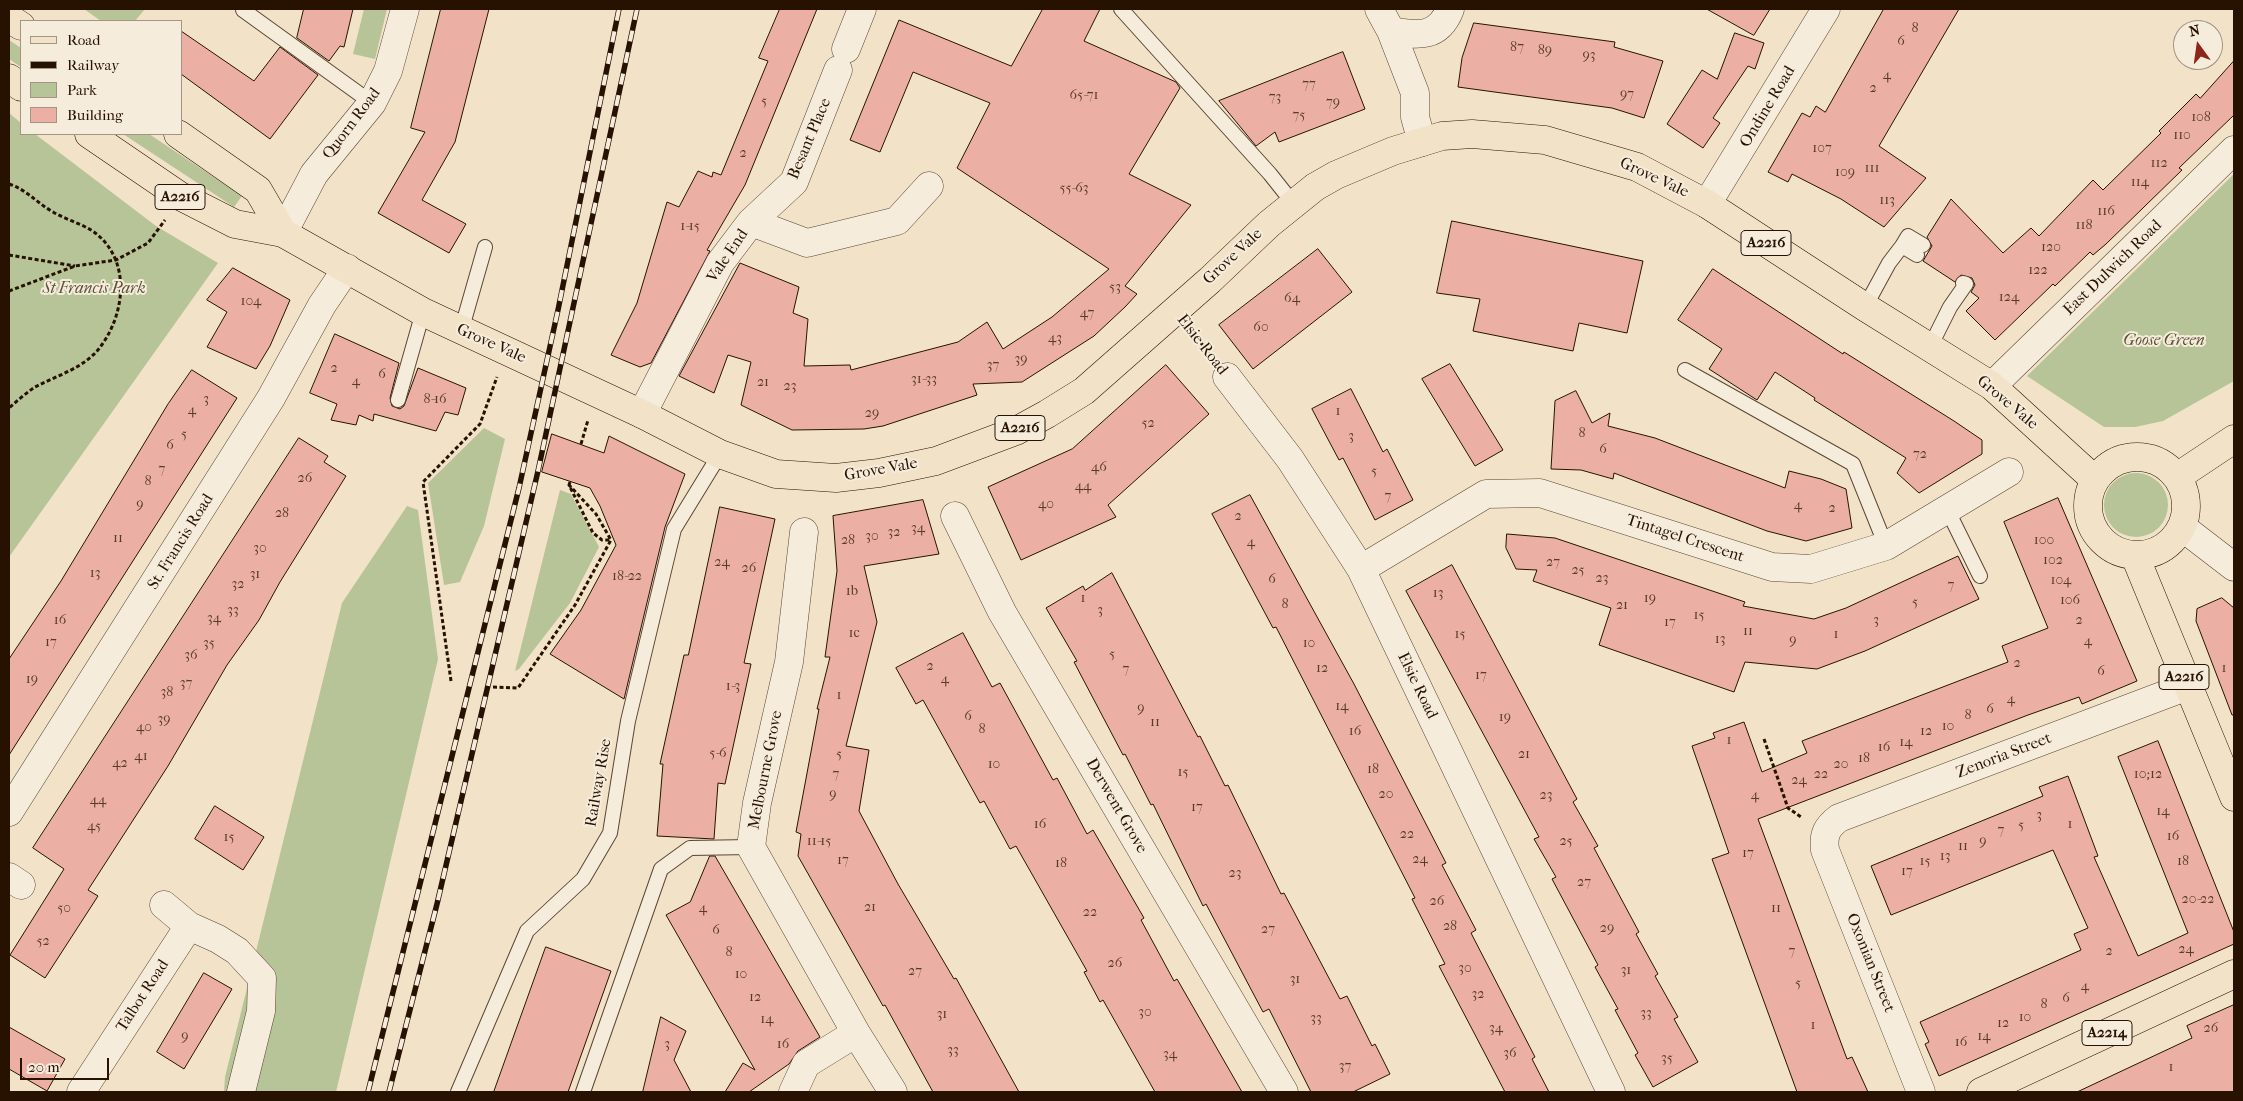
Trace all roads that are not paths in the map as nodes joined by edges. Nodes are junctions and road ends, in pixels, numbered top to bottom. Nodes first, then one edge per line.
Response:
1 (244, 9) edge
2 (405, 9) edge
3 (862, 9) edge
4 (1121, 9) edge
5 (1450, 9) edge
6 (1826, 9) edge
7 (9, 18) edge
8 (1385, 20) edge
9 (20, 25) edge
10 (9, 78) edge
11 (20, 86) edge
12 (372, 103) junction
13 (90, 135) edge
14 (179, 135) edge
15 (1422, 142) junction
16 (2234, 150) edge
17 (929, 186) dead end
18 (1293, 203) junction
19 (1707, 204) junction
20 (751, 222) junction
21 (283, 233) junction
22 (484, 247) dead end
23 (1920, 250) dead end
24 (348, 268) junction
25 (1966, 280) dead end
26 (1865, 308) junction
27 (423, 312) junction
28 (461, 331) junction
29 (1930, 348) junction
30 (1685, 370) dead end
31 (1227, 376) road end
32 (1992, 386) junction
33 (398, 400) dead end
34 (642, 414) junction
35 (2234, 439) edge
36 (720, 454) junction
37 (2009, 472) dead end
38 (2177, 477) junction
39 (2095, 480) junction
40 (1947, 509) junction
41 (955, 516) dead end
42 (2182, 527) junction
43 (804, 532) dead end
44 (1886, 546) junction
45 (2135, 556) junction
46 (2234, 567) edge
47 (1361, 569) junction
48 (1980, 576) dead end
49 (2188, 686) junction
50 (2234, 797) edge
51 (9, 812) edge
52 (1825, 832) joint
53 (752, 847) junction
54 (164, 905) dead end
55 (189, 926) junction
56 (2234, 974) edge
57 (856, 1034) junction
58 (82, 1092) edge
59 (241, 1092) edge
60 (458, 1092) edge
61 (583, 1092) edge
62 (793, 1092) edge
63 (893, 1092) edge
64 (1284, 1092) edge
65 (1611, 1092) edge
66 (1921, 1092) edge
67 (1981, 1092) edge

1 - 12 lane
2 - 12 street, Quorn Road
3 - 20 street, Besant Place
4 - 18 lane
5 - 8 street
6 - 19 street, Ondine Road
7 - 9 main road
8 - 15 street
10 - 11 main road
12 - 21 street, Quorn Road
13 - 21 main road, A2216
14 - 21 main road
15 - 18 main road, Grove Vale / A2216
15 - 19 main road, Grove Vale / A2216
16 - 32 street, East Dulwich Road
17 - 20 street, Vale End
18 - 36 main road, Grove Vale / A2216
19 - 26 main road, Grove Vale / A2216
20 - 34 street, Vale End
21 - 24 main road, A2216
22 - 28 lane
23 - 26 lane
24 - 27 main road, Grove Vale / A2216
24 - 51 street, St. Francis Road
25 - 29 lane
26 - 29 main road, Grove Vale / A2216
27 - 28 main road, Grove Vale / A2216
27 - 33 lane
28 - 34 main road, Grove Vale / A2216
29 - 32 main road, Grove Vale / A2216
30 - 44 lane
31 - 47 street, Elsie Road
32 - 39 main road, Grove Vale / A2216
34 - 36 main road, Grove Vale / A2216
35 - 38 main road
36 - 60 lane, Railway Rise
37 - 40 street, Tintagel Crescent
38 - 39 main road
38 - 42 main road
39 - 45 main road
40 - 44 street, Tintagel Crescent
40 - 48 lane
41 - 64 street, Derwent Grove
42 - 45 main road
42 - 46 street
43 - 53 street, Melbourne Grove
44 - 47 street, Tintagel Crescent
45 - 49 main road, A2216
47 - 65 street, Elsie Road
49 - 50 main road, A2216
49 - 52 street, Zenoria Street
52 - 66 street, Oxonian Street
53 - 57 street, Melbourne Grove
53 - 61 lane
54 - 55 street
55 - 58 street, Talbot Road
55 - 59 street
56 - 67 main road, A2214
57 - 62 street
57 - 63 street, Melbourne Grove

